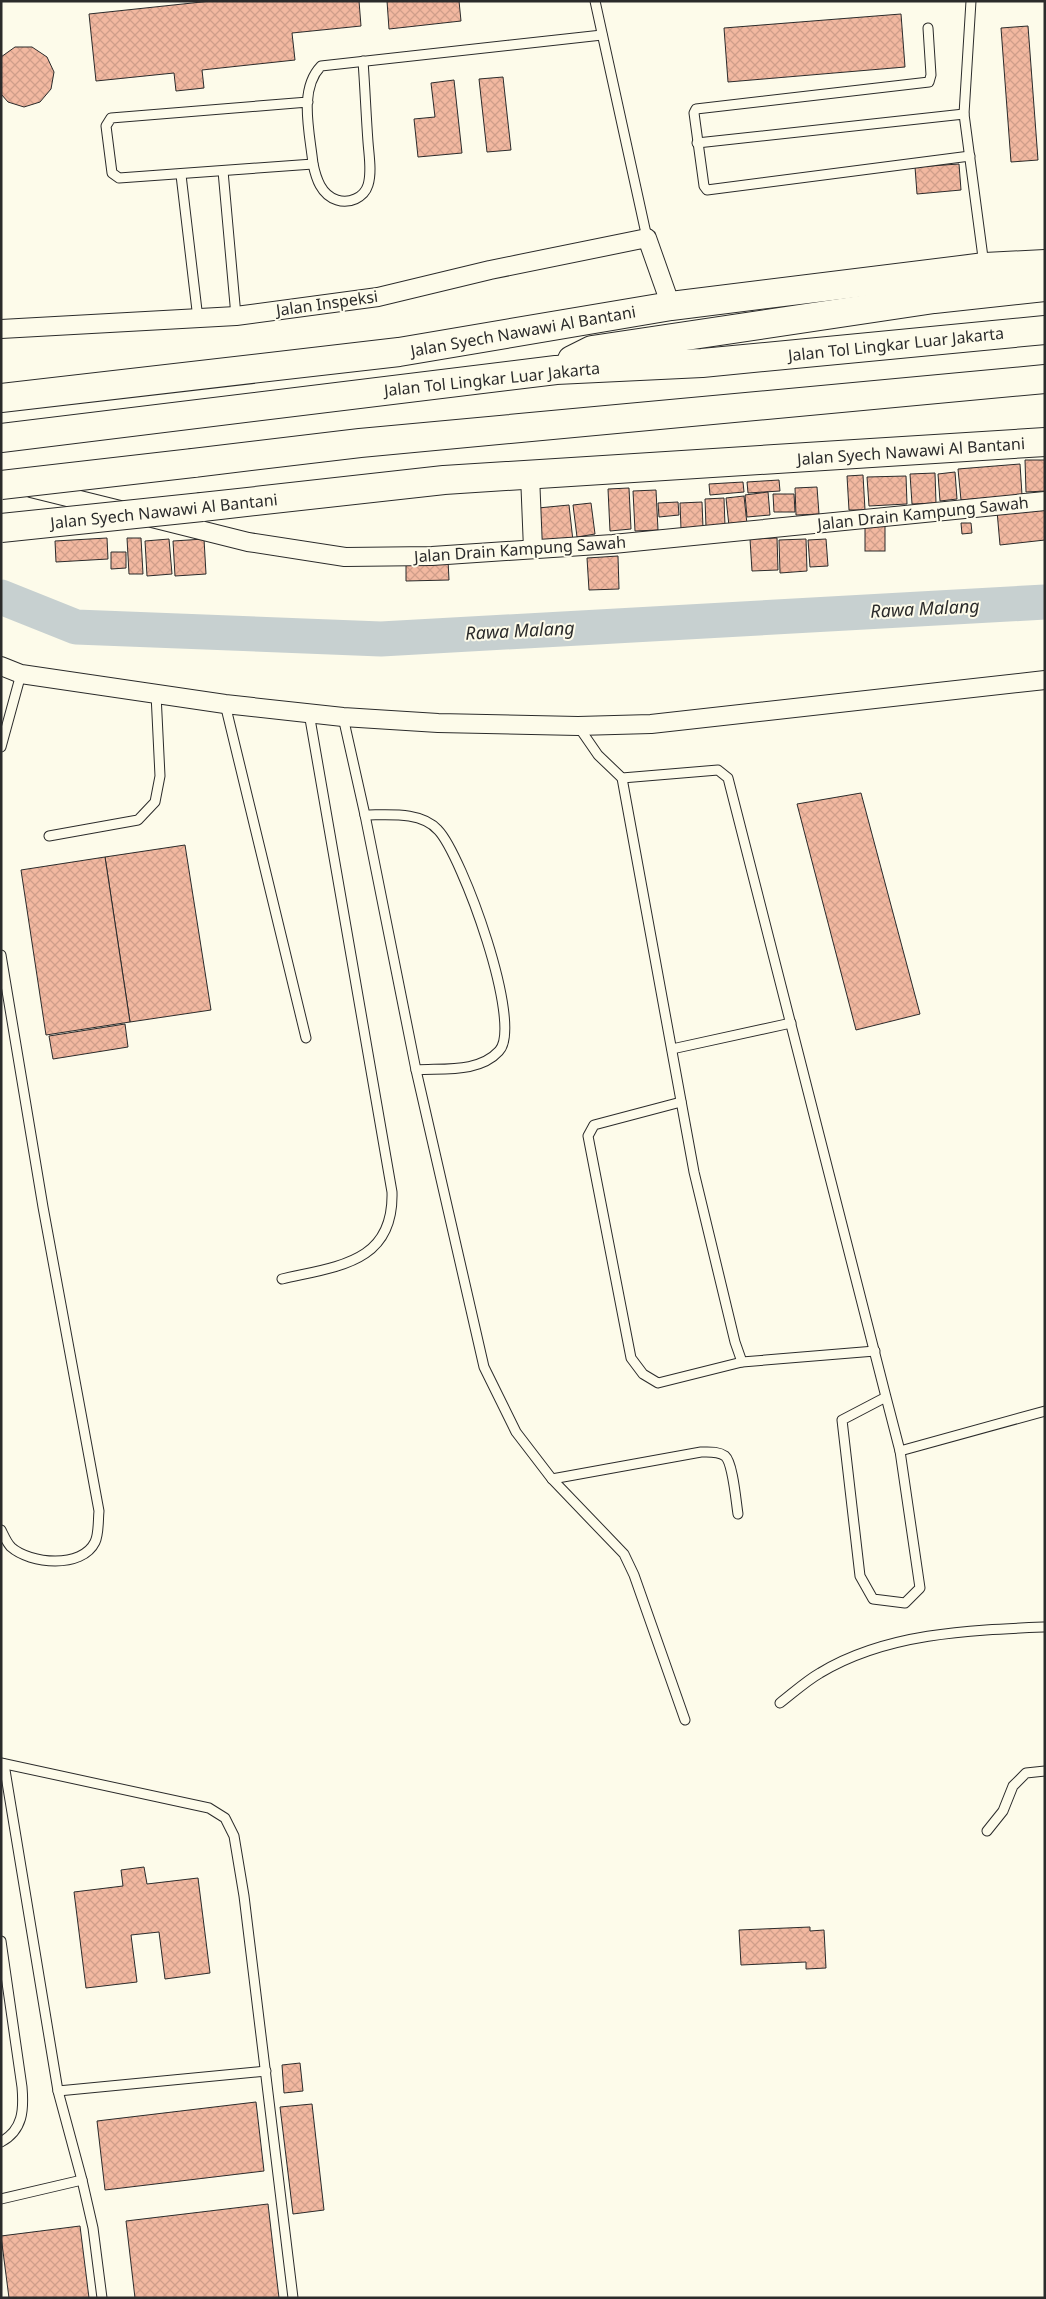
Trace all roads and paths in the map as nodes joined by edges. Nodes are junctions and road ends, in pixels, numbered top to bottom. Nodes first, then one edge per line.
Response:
1 (595, 1) edge
2 (971, 1) edge
3 (928, 28) dead end
4 (602, 35) junction
5 (363, 61) junction
6 (308, 102) junction
7 (964, 114) junction
8 (697, 143) junction
9 (970, 156) junction
10 (313, 164) junction
11 (223, 171) junction
12 (181, 175) junction
13 (648, 238) junction
14 (1045, 264) edge
15 (985, 267) junction
16 (1045, 287) edge
17 (671, 306) junction
18 (236, 316) junction
19 (198, 319) junction
20 (1, 329) edge
21 (1045, 330) edge
22 (556, 370) junction
23 (1045, 379) edge
24 (952, 389) junction
25 (1045, 393) edge
26 (1, 398) edge
27 (1, 438) edge
28 (1045, 442) edge
29 (530, 475) junction
30 (1, 481) edge
31 (1, 485) edge
32 (1045, 501) edge
33 (1, 528) edge
34 (533, 549) junction
35 (1, 666) edge
36 (21, 674) junction
37 (1045, 680) edge
38 (156, 694) junction
39 (225, 704) junction
40 (309, 713) junction
41 (343, 717) junction
42 (578, 726) junction
43 (1, 746) edge
44 (622, 778) junction
45 (365, 815) junction
46 (49, 836) dead end
47 (1, 955) edge
48 (791, 1023) junction
49 (306, 1038) dead end
50 (672, 1049) junction
51 (416, 1070) junction
52 (681, 1102) junction
53 (282, 1279) dead end
54 (874, 1351) junction
55 (742, 1362) junction
56 (886, 1397) junction
57 (1045, 1411) edge
58 (900, 1451) junction
59 (552, 1479) junction
60 (738, 1514) dead end
61 (1, 1530) edge
62 (1045, 1627) edge
63 (780, 1703) dead end
64 (685, 1720) dead end
65 (3, 1764) edge
66 (1045, 1771) edge
67 (987, 1831) dead end
68 (1, 1941) edge
69 (266, 2071) junction
70 (58, 2091) junction
71 (1, 2142) edge
72 (82, 2180) junction
73 (1, 2199) edge
74 (102, 2298) edge
75 (293, 2298) edge

1 - 4 lane
2 - 7 lane
3 - 8 lane
4 - 5 lane
4 - 13 lane
5 - 6 lane
5 - 10 lane
6 - 10 lane
6 - 12 lane
7 - 8 lane
7 - 9 lane
8 - 9 lane
9 - 15 lane
10 - 11 lane
11 - 12 lane
11 - 18 lane
12 - 19 lane
13 - 17 street
13 - 18 street, Jalan Inspeksi
14 - 15 highway, Jalan Syech Nawawi Al Bantani
15 - 17 highway, Jalan Syech Nawawi Al Bantani
16 - 22 highway
17 - 26 highway, Jalan Syech Nawawi Al Bantani
18 - 19 street, Jalan Inspeksi
19 - 20 street, Jalan Inspeksi
21 - 22 highway, Jalan Tol Lingkar Luar Jakarta
22 - 27 highway, Jalan Tol Lingkar Luar Jakarta
23 - 24 highway
24 - 25 highway
24 - 31 highway, bridge
28 - 29 highway, Jalan Syech Nawawi Al Bantani
29 - 33 highway, Jalan Syech Nawawi Al Bantani, bridge
29 - 34 street
30 - 34 street, Jalan Drain Kampung Sawah
32 - 34 street, Jalan Drain Kampung Sawah
35 - 36 street
36 - 38 street
36 - 43 lane
37 - 42 street
38 - 39 street
38 - 46 lane
39 - 40 street
39 - 49 lane
40 - 41 street
40 - 53 lane
41 - 42 street
41 - 45 lane
42 - 44 lane
44 - 48 lane
44 - 50 lane
45 - 51 lane
45 - 51 lane
47 - 61 lane
48 - 50 lane
48 - 54 lane
50 - 52 lane
51 - 59 lane
52 - 55 lane
52 - 55 lane
54 - 55 lane
54 - 56 lane
56 - 58 lane
56 - 58 lane
57 - 58 lane
59 - 60 lane
59 - 64 lane
62 - 63 lane
65 - 69 lane
65 - 70 lane
66 - 67 lane
68 - 71 lane
69 - 70 lane
69 - 75 lane
70 - 72 lane
72 - 73 lane
72 - 74 lane

